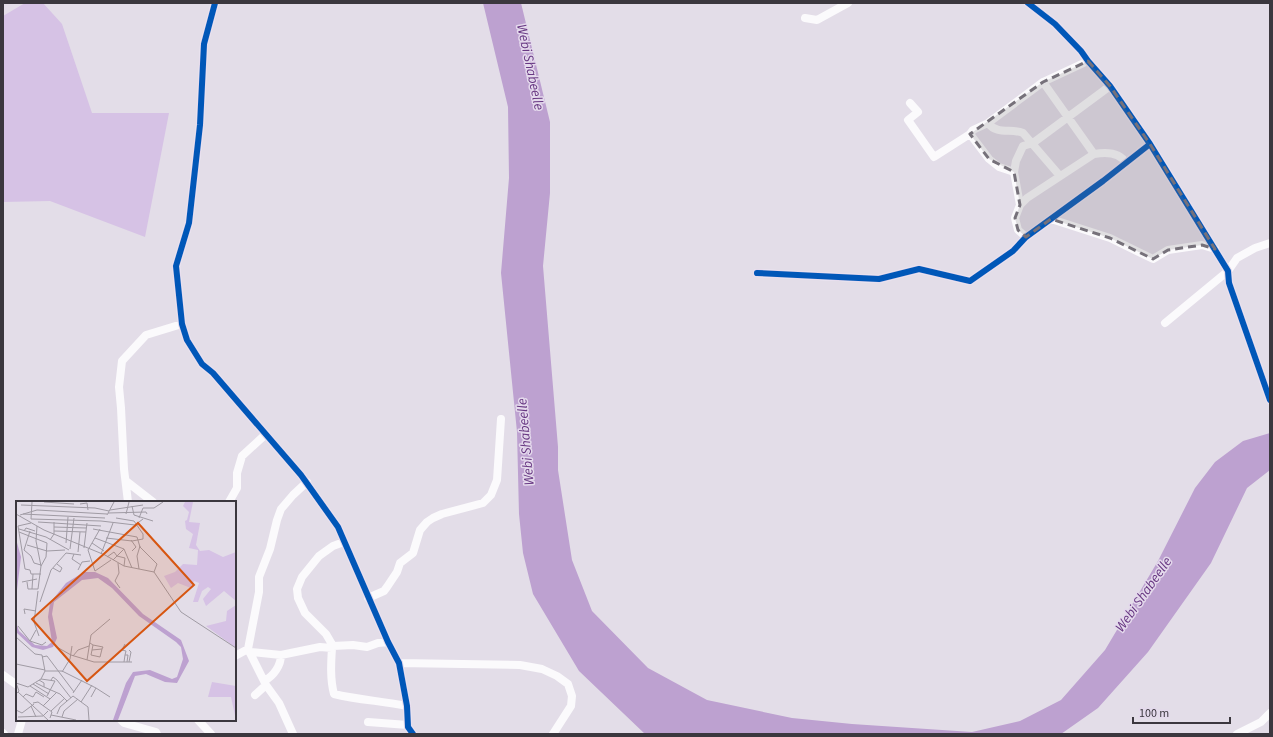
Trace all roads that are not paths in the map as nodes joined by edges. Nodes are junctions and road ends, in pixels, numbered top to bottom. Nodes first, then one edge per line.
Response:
1 (215, 3) edge
2 (848, 3) edge
3 (1028, 3) edge
4 (805, 18) dead end
5 (1088, 61) junction
6 (1043, 82) junction
7 (1110, 86) junction
8 (910, 103) dead end
9 (1068, 117) junction
10 (988, 123) junction
11 (970, 134) junction
12 (1032, 143) junction
13 (1150, 144) junction
14 (1094, 154) junction
15 (1126, 163) junction
16 (1014, 172) junction
17 (1060, 176) junction
18 (1020, 205) junction
19 (1051, 218) junction
20 (1026, 237) junction
21 (1270, 243) edge
22 (1215, 249) junction
23 (1228, 271) junction
24 (757, 273) dead end
25 (1165, 323) dead end
26 (182, 324) junction
27 (1270, 400) edge
28 (501, 419) dead end
29 (266, 434) junction
30 (126, 481) junction
31 (307, 482) junction
32 (128, 501) edge
33 (152, 501) edge
34 (230, 501) edge
35 (344, 542) junction
36 (368, 598) junction
37 (388, 642) junction
38 (333, 647) junction
39 (250, 651) junction
40 (236, 655) edge
41 (281, 655) junction
42 (326, 661) dead end
43 (399, 663) junction
44 (3, 675) edge
45 (265, 683) junction
46 (16, 684) edge
47 (254, 696) dead end
48 (407, 706) junction
49 (1270, 714) edge
50 (22, 721) edge
51 (122, 721) edge
52 (199, 721) edge
53 (368, 722) dead end
54 (409, 730) edge
55 (18, 734) edge
56 (158, 734) edge
57 (211, 734) edge
58 (293, 734) edge
59 (553, 734) edge
60 (1237, 734) edge

1 - 26 street
2 - 4 street
3 - 5 street
5 - 6 street
5 - 7 street
6 - 9 street
6 - 10 street
7 - 9 street
7 - 13 street
8 - 11 street
9 - 12 street
9 - 14 street
10 - 11 street
10 - 12 street
11 - 16 street
12 - 16 street
12 - 17 street
13 - 15 street
13 - 22 street
14 - 15 street
14 - 17 street
15 - 19 street
16 - 18 street
17 - 18 street
18 - 20 street
19 - 20 street
19 - 22 street
20 - 24 street
21 - 23 street
22 - 23 street
23 - 25 street
23 - 27 street
26 - 29 street
26 - 30 street
28 - 36 street
29 - 31 street
29 - 34 street
30 - 32 street
30 - 33 street
31 - 35 street
31 - 39 street
35 - 36 street
35 - 38 street
36 - 37 street
37 - 38 street
37 - 43 street
38 - 41 street
38 - 42 street
38 - 48 street
39 - 40 street
39 - 41 street
39 - 45 street
41 - 45 street
43 - 48 street
43 - 59 street
44 - 46 street
45 - 47 street
45 - 58 street
48 - 54 street
49 - 60 street
50 - 55 street
51 - 56 street
52 - 57 street
53 - 54 street

